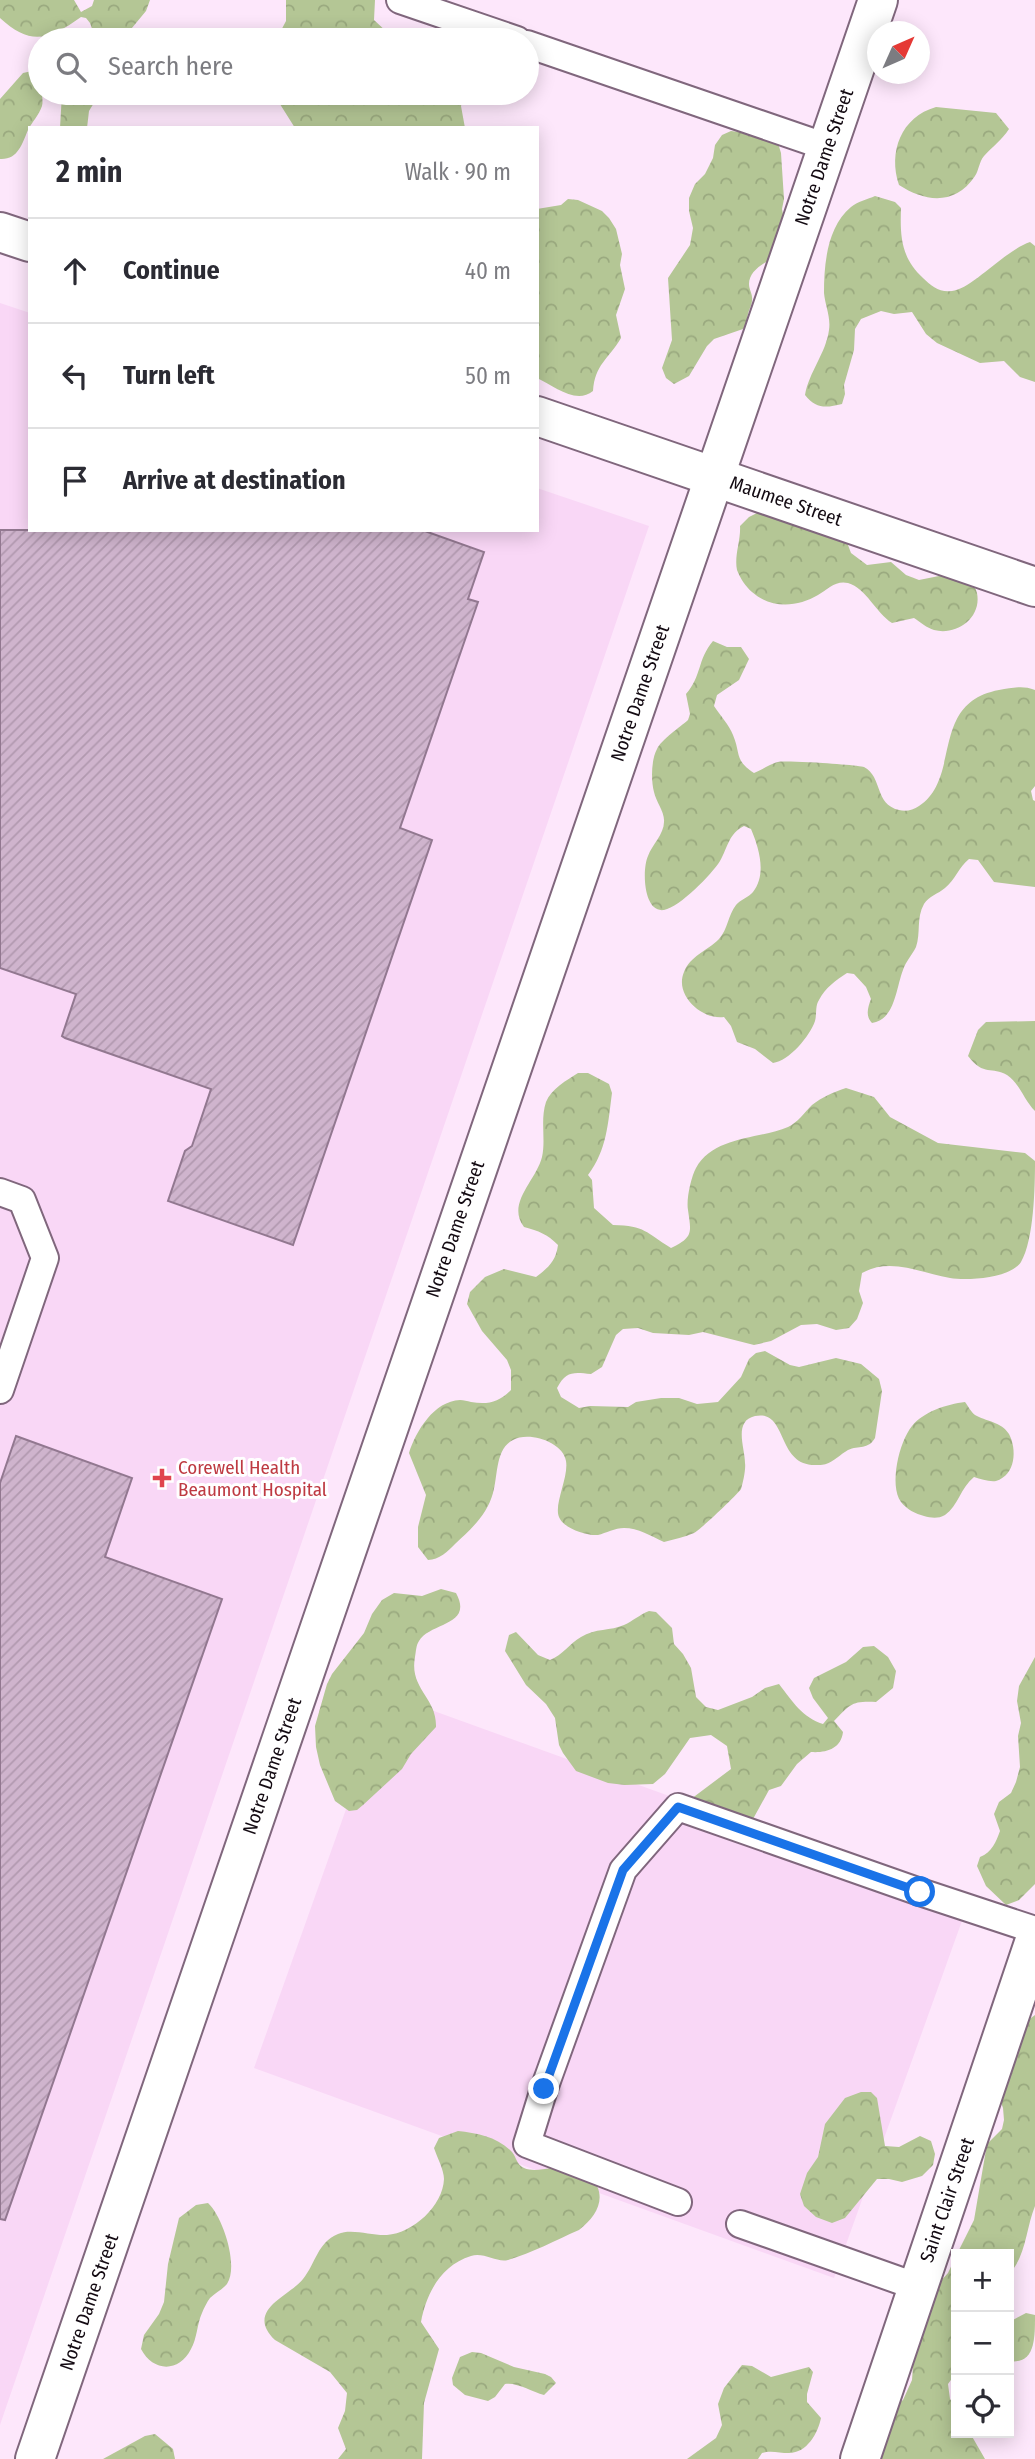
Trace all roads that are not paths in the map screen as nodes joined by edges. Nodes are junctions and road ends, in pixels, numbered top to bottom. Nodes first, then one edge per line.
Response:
1 (400, 0) edge
2 (878, 0) edge
3 (482, 28) edge
4 (539, 48) edge
5 (827, 147) junction
6 (0, 232) edge
7 (28, 241) edge
8 (539, 417) edge
9 (714, 477) junction
10 (1035, 587) edge
11 (0, 1192) edge
12 (0, 1390) edge
13 (1035, 1930) edge
14 (1035, 1940) edge
15 (678, 2202) dead end
16 (740, 2224) dead end
17 (918, 2287) junction
18 (36, 2459) edge
19 (860, 2459) edge

1 - 3 lane
2 - 5 street, Notre Dame Street
4 - 5 lane
5 - 9 street, Notre Dame Street
6 - 7 street
8 - 9 street, Maumee Street
9 - 10 street, Maumee Street
9 - 18 street, Notre Dame Street
11 - 12 lane
13 - 15 lane
14 - 17 street, Saint Clair Street
16 - 17 lane
17 - 19 street, Saint Clair Street

